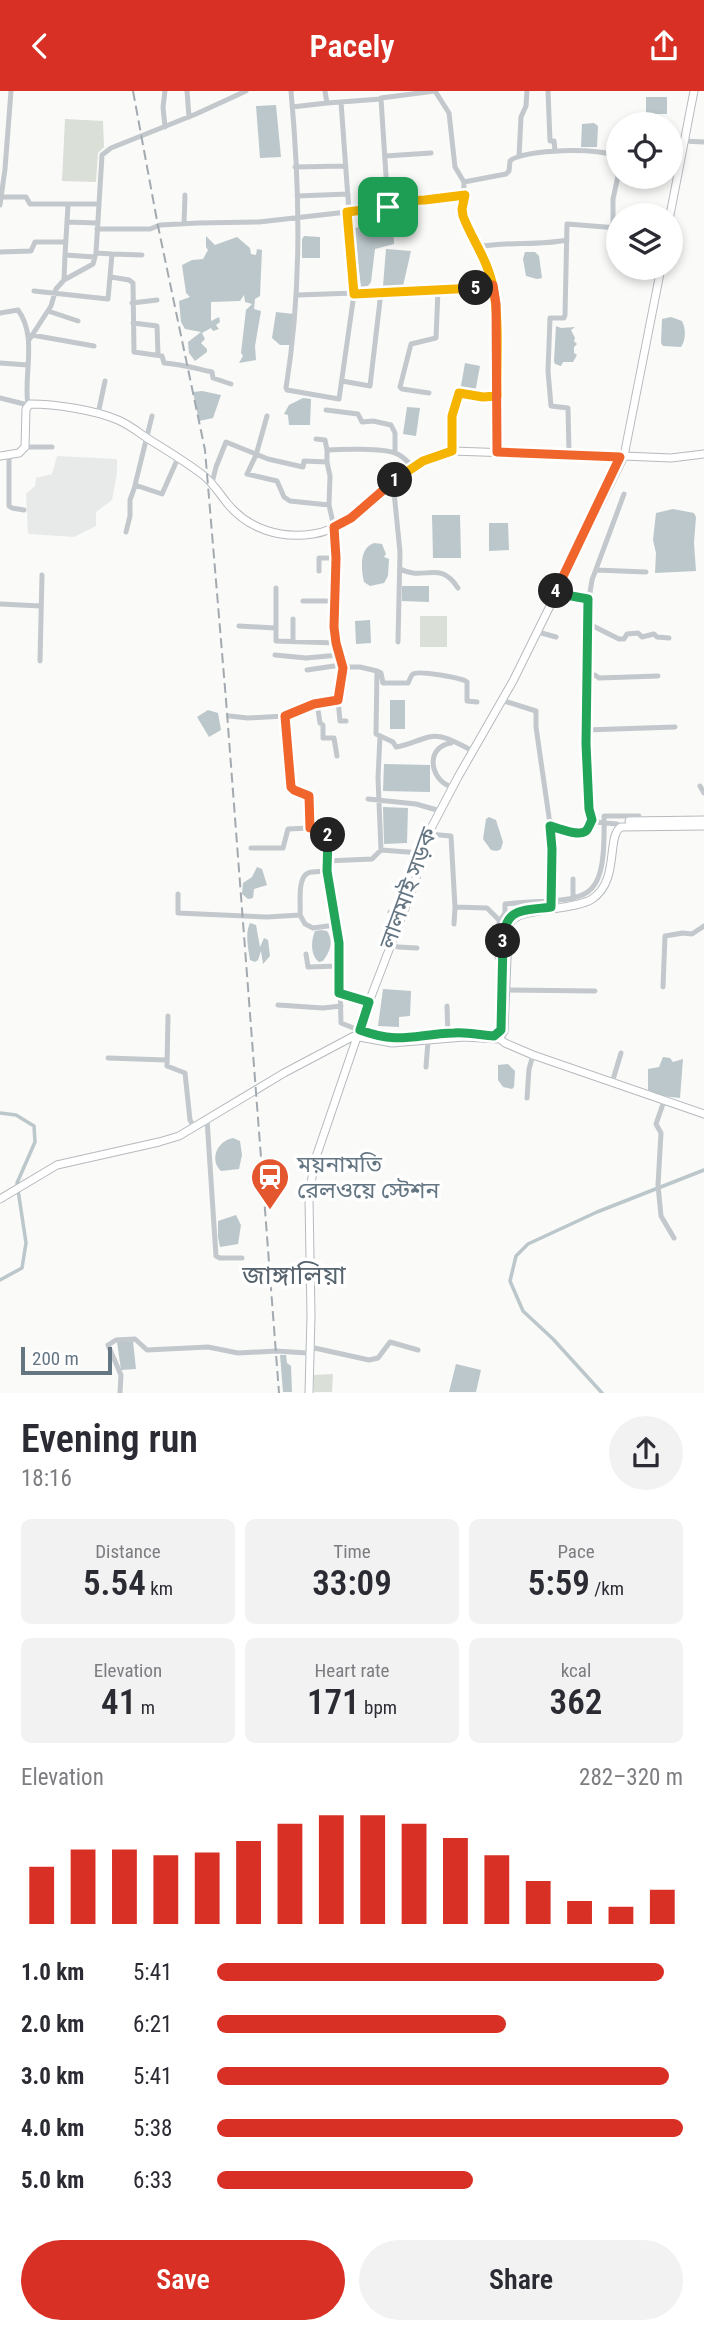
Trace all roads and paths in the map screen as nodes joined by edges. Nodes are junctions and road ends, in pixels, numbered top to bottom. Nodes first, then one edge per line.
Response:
1 (11, 91) edge
2 (165, 91) edge
3 (187, 91) edge
4 (246, 91) edge
5 (290, 91) edge
6 (325, 91) edge
7 (436, 91) edge
8 (527, 91) edge
9 (548, 91) edge
10 (694, 91) edge
11 (381, 96) edge
12 (341, 102) junction
13 (327, 103) junction
14 (292, 107) junction
15 (2, 109) dead end
16 (10, 109) junction
17 (189, 117) junction
18 (165, 127) junction
19 (683, 139) edge
20 (704, 142) edge
21 (683, 143) edge
22 (555, 151) junction
23 (606, 152) edge
24 (431, 153) dead end
25 (385, 156) junction
26 (519, 156) junction
27 (295, 166) junction
28 (346, 166) junction
29 (3, 172) edge
30 (464, 182) junction
31 (348, 194) junction
32 (185, 195) dead end
33 (465, 195) junction
34 (1, 197) edge
35 (297, 197) junction
36 (387, 201) junction
37 (99, 204) junction
38 (0, 205) edge
39 (68, 205) junction
40 (348, 212) junction
41 (298, 218) junction
42 (67, 222) junction
43 (184, 224) junction
44 (98, 226) junction
45 (606, 227) edge
46 (567, 240) junction
47 (65, 242) junction
48 (479, 247) junction
49 (0, 251) edge
50 (112, 254) junction
51 (65, 255) junction
52 (96, 255) junction
53 (142, 255) dead end
54 (111, 277) junction
55 (64, 280) junction
56 (659, 280) edge
57 (493, 285) junction
58 (438, 290) junction
59 (34, 291) dead end
60 (381, 292) junction
61 (55, 293) junction
62 (354, 294) junction
63 (298, 295) junction
64 (157, 300) dead end
65 (132, 303) junction
66 (48, 311) junction
67 (0, 313) edge
68 (78, 321) dead end
69 (133, 323) junction
70 (30, 337) junction
71 (94, 347) dead end
72 (158, 354) junction
73 (0, 363) edge
74 (28, 365) junction
75 (105, 381) dead end
76 (342, 381) junction
77 (231, 384) dead end
78 (429, 393) dead end
79 (497, 396) junction
80 (0, 398) edge
81 (29, 405) junction
82 (326, 410) dead end
83 (98, 414) junction
84 (152, 416) dead end
85 (267, 416) dead end
86 (146, 437) junction
87 (316, 439) dead end
88 (24, 447) junction
89 (52, 447) dead end
90 (327, 450) junction
91 (452, 451) junction
92 (395, 452) junction
93 (497, 452) junction
94 (565, 453) junction
95 (256, 454) junction
96 (704, 454) edge
97 (623, 455) junction
98 (4, 456) edge
99 (178, 458) junction
100 (327, 462) junction
101 (413, 467) junction
102 (393, 482) junction
103 (212, 483) junction
104 (135, 486) junction
105 (624, 494) dead end
106 (329, 505) junction
107 (24, 510) dead end
108 (334, 527) junction
109 (126, 532) dead end
110 (336, 558) junction
111 (400, 569) junction
112 (596, 570) junction
113 (319, 571) dead end
114 (646, 572) dead end
115 (42, 575) dead end
116 (276, 588) dead end
117 (458, 588) dead end
118 (556, 593) junction
119 (588, 599) junction
120 (303, 601) dead end
121 (336, 601) junction
122 (0, 604) edge
123 (41, 606) junction
124 (293, 619) dead end
125 (587, 623) junction
126 (239, 625) dead end
127 (275, 628) junction
128 (538, 632) junction
129 (556, 637) dead end
130 (668, 638) dead end
131 (293, 642) junction
132 (398, 642) dead end
133 (336, 643) junction
134 (275, 655) dead end
135 (340, 655) junction
136 (40, 661) dead end
137 (342, 666) junction
138 (307, 670) dead end
139 (377, 671) junction
140 (586, 676) junction
141 (658, 676) dead end
142 (338, 700) junction
143 (502, 700) junction
144 (477, 702) dead end
145 (317, 703) junction
146 (229, 716) dead end
147 (285, 716) junction
148 (346, 721) dead end
149 (676, 727) dead end
150 (586, 730) junction
151 (380, 736) junction
152 (454, 743) junction
153 (472, 751) junction
154 (337, 756) dead end
155 (449, 786) junction
156 (700, 786) dead end
157 (704, 793) edge
158 (368, 799) dead end
159 (379, 801) junction
160 (434, 809) junction
161 (592, 820) junction
162 (704, 820) edge
163 (640, 821) junction
164 (604, 823) junction
165 (617, 824) junction
166 (550, 826) junction
167 (704, 826) edge
168 (310, 828) junction
169 (428, 834) junction
170 (251, 848) dead end
171 (381, 850) junction
172 (420, 853) junction
173 (327, 861) junction
174 (327, 871) junction
175 (572, 879) dead end
176 (177, 894) dead end
177 (573, 898) junction
178 (551, 906) junction
179 (455, 907) junction
180 (390, 912) dead end
181 (300, 915) junction
182 (401, 916) junction
183 (505, 922) junction
184 (454, 924) dead end
185 (335, 925) junction
186 (704, 926) edge
187 (390, 944) junction
188 (417, 948) dead end
189 (306, 954) dead end
190 (339, 966) junction
191 (504, 973) junction
192 (663, 987) dead end
193 (505, 990) junction
194 (595, 991) dead end
195 (339, 993) junction
196 (365, 1001) junction
197 (278, 1005) dead end
198 (341, 1006) junction
199 (447, 1006) dead end
200 (168, 1016) dead end
201 (447, 1032) junction
202 (357, 1033) junction
203 (497, 1037) junction
204 (422, 1040) junction
205 (621, 1053) dead end
206 (533, 1055) junction
207 (108, 1058) dead end
208 (166, 1060) junction
209 (426, 1067) dead end
210 (612, 1083) junction
211 (527, 1098) dead end
212 (664, 1101) junction
213 (704, 1114) edge
214 (207, 1119) junction
215 (192, 1123) junction
216 (0, 1199) edge
217 (674, 1238) dead end
218 (243, 1258) dead end
219 (418, 1350) dead end
220 (309, 1354) junction
221 (120, 1392) edge
222 (307, 1392) edge

1 - 16 street
2 - 18 street
3 - 17 street
4 - 17 street
5 - 14 street
6 - 13 street
7 - 11 street
7 - 30 street
8 - 26 street
9 - 22 street
10 - 19 main road
11 - 12 street
11 - 25 street
12 - 13 street
12 - 28 street
13 - 14 street
14 - 27 street
15 - 16 street
16 - 29 street
17 - 18 street
18 - 37 street
20 - 21 street
22 - 23 street
22 - 26 street
24 - 25 street
25 - 36 street
26 - 30 street
27 - 28 street
27 - 35 street
28 - 31 street
29 - 34 street
30 - 33 street
31 - 35 street
31 - 40 street
32 - 43 street
33 - 36 street
33 - 48 street
34 - 38 street
34 - 39 street
35 - 41 street
36 - 40 street
37 - 39 street
37 - 44 street
39 - 42 street
40 - 41 street
40 - 62 street
41 - 43 street
41 - 63 street
42 - 44 street
42 - 47 street
43 - 44 street
44 - 52 street
45 - 46 street
46 - 48 street
46 - 94 street
47 - 49 street
47 - 51 street
48 - 57 street
50 - 52 street
50 - 53 street
50 - 54 street
51 - 52 street
51 - 55 street
52 - 55 street
54 - 61 street
54 - 65 street
55 - 61 street
56 - 97 main road, লালমাই সড়ক
57 - 58 street
57 - 79 street
58 - 60 street
58 - 78 street
59 - 61 street
60 - 62 street
60 - 76 street
61 - 66 street
62 - 63 street
62 - 76 street
63 - 76 street
64 - 65 street
65 - 69 street
66 - 68 street
66 - 70 street
67 - 70 street
69 - 72 street
69 - 72 street
70 - 71 street
70 - 74 street
72 - 77 street
73 - 74 street
74 - 81 street
75 - 83 street
79 - 91 street
79 - 93 street
80 - 81 street
81 - 83 main road
81 - 88 main road
82 - 92 street
83 - 86 main road
84 - 86 street
85 - 95 street
86 - 99 main road
86 - 104 street
87 - 90 street
88 - 89 street
88 - 98 main road
90 - 92 street
90 - 100 street
91 - 93 main road
91 - 101 main road
92 - 101 street
93 - 94 main road
94 - 97 main road
95 - 100 street
95 - 103 street
95 - 106 street
96 - 97 main road
97 - 118 main road, লালমাই সড়ক
98 - 107 street
99 - 103 main road
99 - 104 street
100 - 106 street
101 - 102 main road
102 - 108 main road
102 - 111 street
103 - 108 main road
104 - 109 street
105 - 112 street
106 - 108 street
108 - 110 street
110 - 113 street
110 - 121 street
111 - 117 street
111 - 132 street
112 - 114 street
112 - 119 street
115 - 123 street
116 - 127 street
118 - 119 street
118 - 128 main road, লালমাই সড়ক
118 - 143 main road, লালমাই সড়ক
119 - 125 street
120 - 121 street
121 - 133 street
122 - 123 street
123 - 136 street
124 - 131 street
125 - 130 street
125 - 140 street
126 - 127 street
127 - 131 street
128 - 129 street
128 - 143 main road, লালমাই সড়ক
131 - 133 street
133 - 135 street
134 - 135 street
135 - 137 street
137 - 138 street
137 - 139 street
137 - 142 street
139 - 144 street
139 - 151 street
140 - 141 street
140 - 150 street
142 - 145 street
142 - 148 street
143 - 153 main road, লালমাই সড়ক
143 - 166 street
145 - 147 street
145 - 154 street
146 - 147 street
147 - 168 street
149 - 150 street
150 - 161 street
151 - 152 street
151 - 159 street
152 - 153 street
152 - 155 street
153 - 155 main road, লালমাই সড়ক
153 - 169 main road, লালমাই সড়ক
155 - 160 main road, লালমাই সড়ক
156 - 157 street
158 - 159 street
159 - 160 street
159 - 171 street
160 - 172 main road, লালমাই সড়ক
161 - 164 street
161 - 166 street
162 - 163 main road
163 - 164 street
163 - 165 main road
164 - 165 street
164 - 177 street
165 - 178 main road
166 - 178 street
167 - 178 main road
168 - 170 street
168 - 173 street
169 - 172 main road, লালমাই সড়ক
169 - 179 street
171 - 172 street
171 - 173 street
172 - 182 main road, লালমাই সড়ক
173 - 174 street
174 - 181 street
174 - 185 street
175 - 177 street
176 - 181 street
177 - 178 street
178 - 183 main road
178 - 183 street
179 - 183 street
179 - 184 street
180 - 182 street
181 - 185 street
182 - 187 main road, লালমাই সড়ক
183 - 191 main road
183 - 191 main road
185 - 190 street
186 - 192 street
187 - 188 street
187 - 196 main road, লালমাই সড়ক
189 - 190 street
190 - 195 street
191 - 193 main road
191 - 203 main road
193 - 194 street
193 - 203 main road
195 - 196 street
195 - 198 street
196 - 202 main road, লালমাই সড়ক
197 - 198 street
198 - 202 street
199 - 201 street
200 - 208 street
201 - 203 main road
201 - 204 main road
202 - 204 main road
202 - 214 main road
202 - 220 main road, লালমাই সড়ক
203 - 206 main road
204 - 209 street
205 - 210 street
206 - 210 main road
206 - 211 street
207 - 208 street
208 - 215 street
210 - 212 main road
212 - 213 main road
212 - 217 street
214 - 215 main road
214 - 218 street
215 - 216 main road
219 - 220 street
220 - 221 street
220 - 222 main road, লালমাই সড়ক

